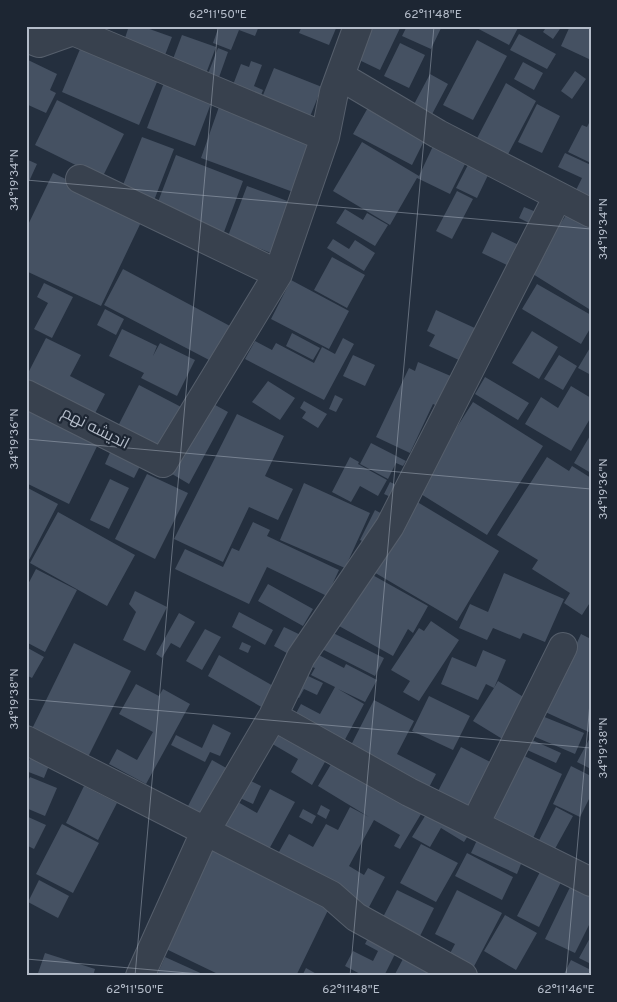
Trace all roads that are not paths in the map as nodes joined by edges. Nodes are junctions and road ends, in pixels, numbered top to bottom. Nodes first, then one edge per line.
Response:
1 (358, 26) edge
2 (74, 28) edge
3 (26, 38) edge
4 (340, 76) junction
5 (325, 137) junction
6 (80, 179) dead end
7 (558, 196) junction
8 (591, 213) edge
9 (278, 274) junction
10 (26, 394) edge
11 (563, 647) dead end
12 (273, 716) junction
13 (26, 740) edge
14 (474, 824) junction
15 (205, 832) junction
16 (591, 882) edge
17 (140, 976) edge
18 (463, 976) edge

1 - 4 street
2 - 3 street
2 - 5 street
4 - 5 street
4 - 7 street
5 - 9 street
6 - 9 street
7 - 8 street
7 - 12 street
9 - 10 street, اندیشه نهم
11 - 14 street
12 - 14 street
12 - 15 street
13 - 15 street
14 - 16 street
15 - 17 street
15 - 18 street

